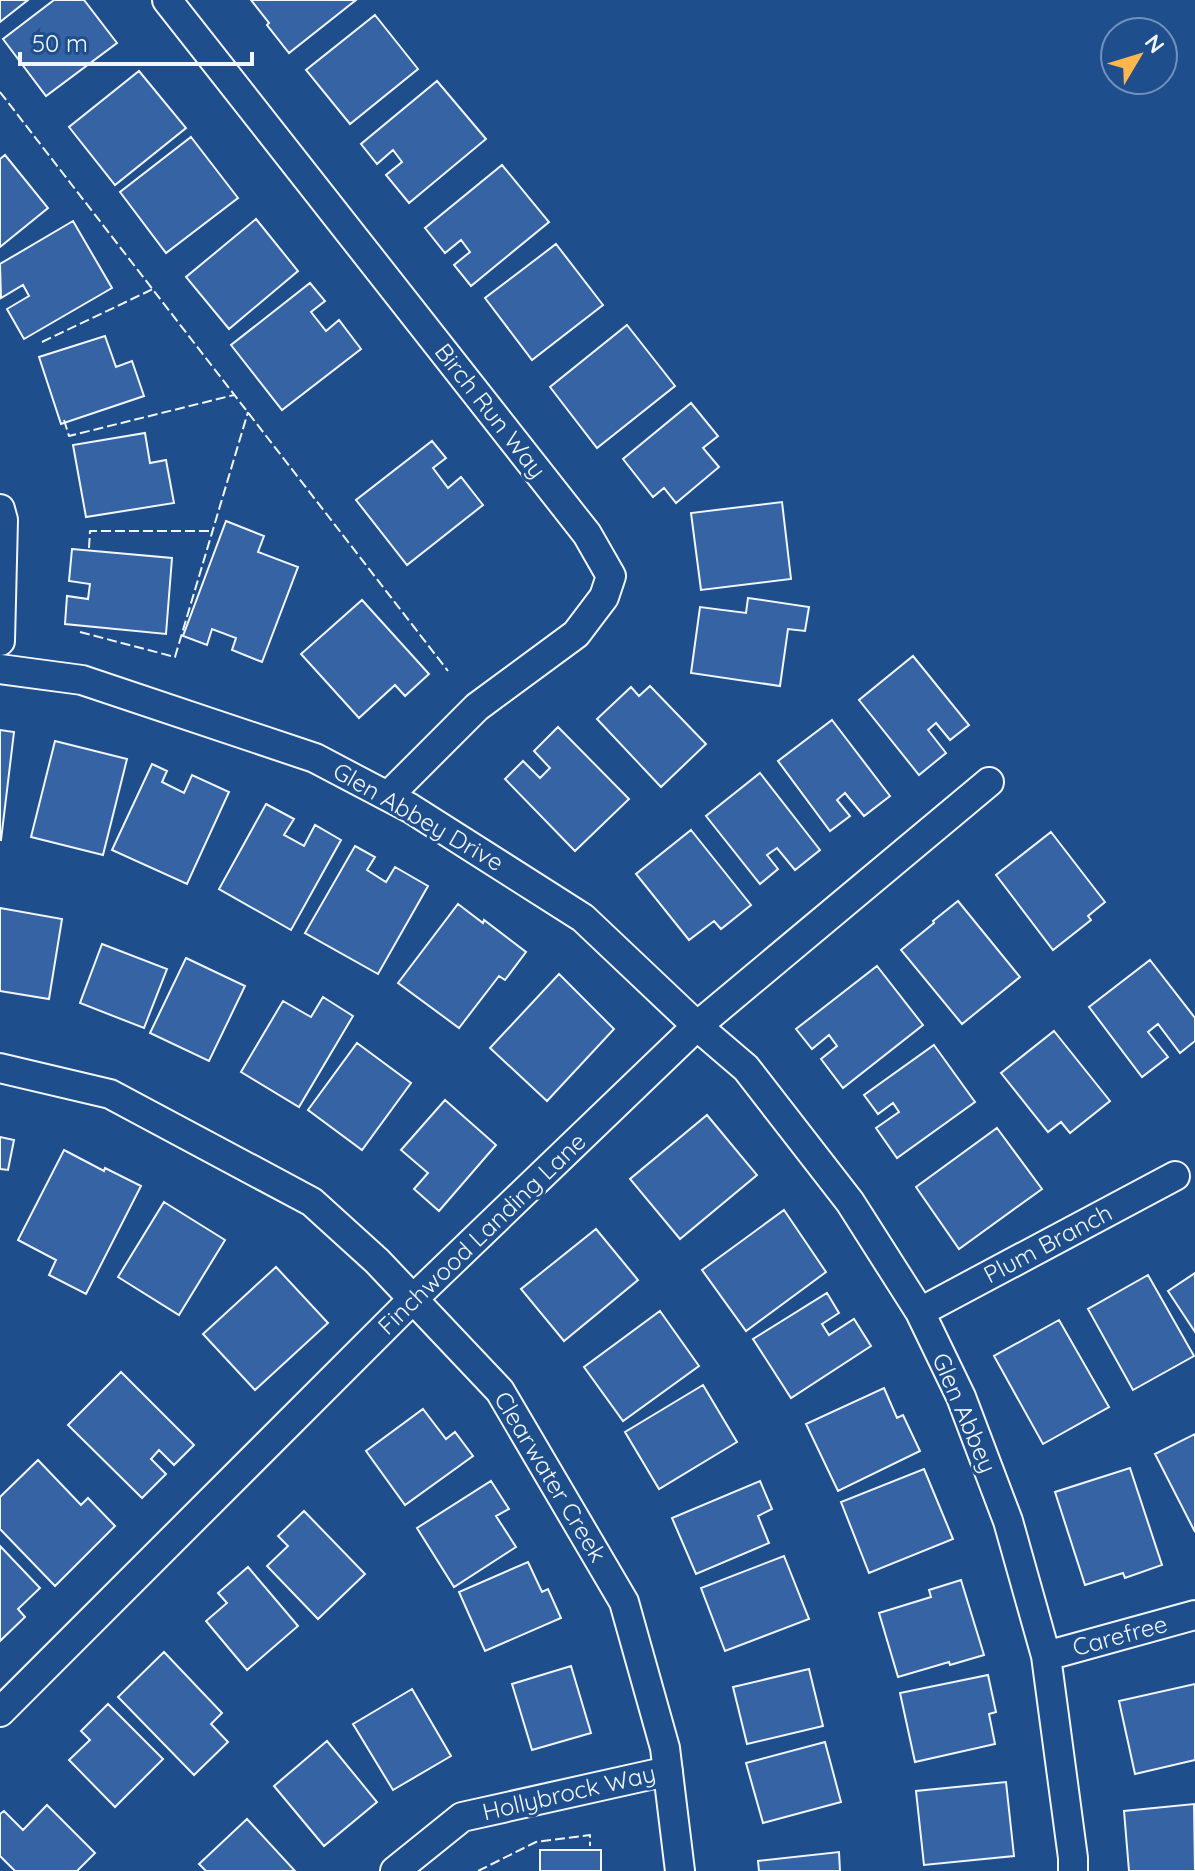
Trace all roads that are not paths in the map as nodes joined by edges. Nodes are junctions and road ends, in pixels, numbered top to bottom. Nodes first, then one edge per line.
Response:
1 (167, 0) edge
2 (0, 509) edge
3 (0, 641) edge
4 (0, 669) edge
5 (989, 782) dead end
6 (388, 796) junction
7 (697, 1026) junction
8 (0, 1068) edge
9 (1175, 1176) dead end
10 (413, 1299) junction
11 (920, 1312) junction
12 (1195, 1615) edge
13 (1046, 1656) junction
14 (0, 1712) edge
15 (668, 1771) junction
16 (395, 1871) edge
17 (680, 1871) edge
18 (1073, 1871) edge

1 - 6 street, Birch Run Way
2 - 3 street
4 - 6 street, Glen Abbey Drive
5 - 7 street, Finchwood Landing Lane
6 - 7 street, Glen Abbey Drive
7 - 10 street, Finchwood Landing Lane
7 - 11 street, Glen Abbey
8 - 10 street, Clearwater Creek
9 - 11 street, Plum Branch
10 - 14 street, Finchwood Landing Lane
10 - 15 street, Clearwater Creek
11 - 13 street, Glen Abbey
12 - 13 street, Carefree
13 - 18 street, Glen Abbey
15 - 16 street, Hollybrock Way
15 - 17 street, Clearwater Creek

